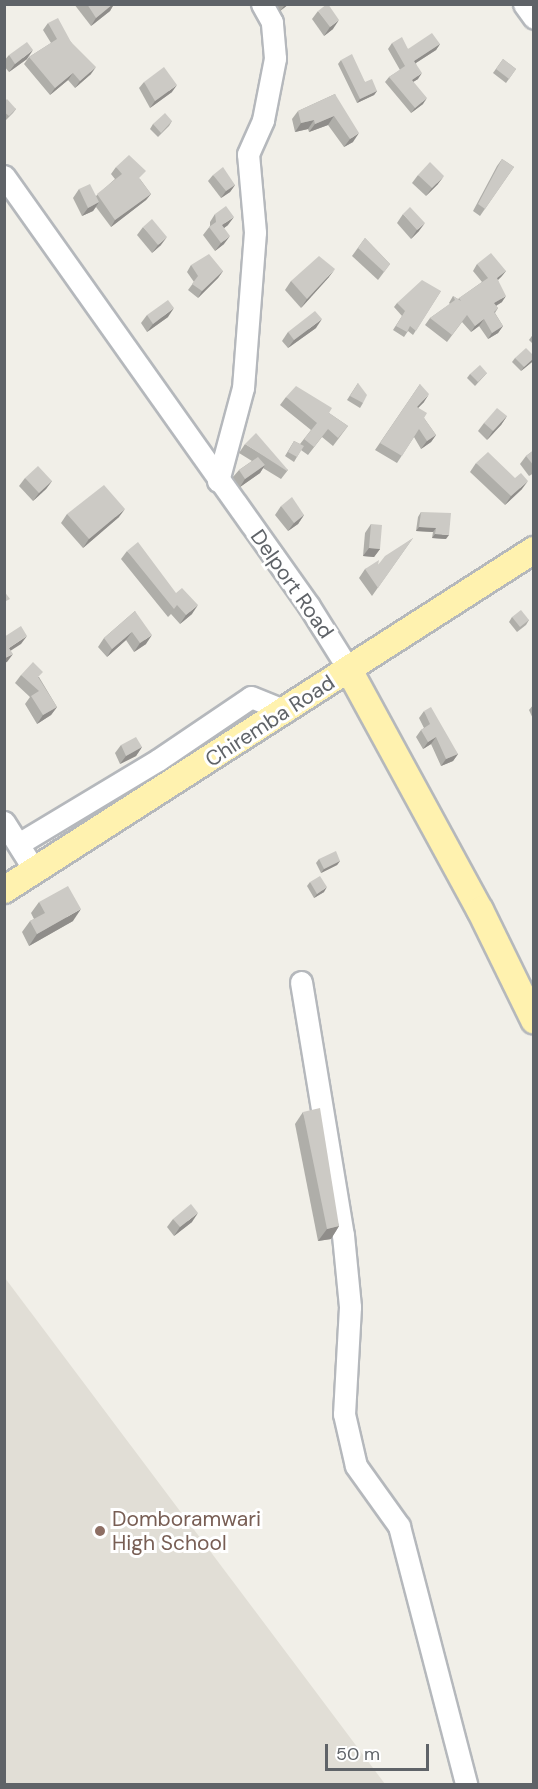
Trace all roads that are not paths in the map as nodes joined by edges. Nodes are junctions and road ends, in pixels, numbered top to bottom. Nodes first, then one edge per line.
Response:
1 (262, 4) edge
2 (525, 4) edge
3 (534, 18) edge
4 (4, 176) edge
5 (218, 481) junction
6 (534, 550) edge
7 (349, 670) junction
8 (286, 711) junction
9 (4, 822) edge
10 (20, 843) junction
11 (35, 871) junction
12 (4, 890) edge
13 (300, 981) dead end
14 (534, 1020) edge
15 (466, 1785) edge

1 - 5 street
2 - 3 street
4 - 5 street, Delport Road
5 - 7 street, Delport Road
6 - 7 main road, Chiremba Road
7 - 8 main road, Chiremba Road
7 - 14 main road, Delport Road
8 - 10 street
8 - 11 main road, Chiremba Road
9 - 10 street
10 - 11 street
11 - 12 main road, Chiremba Road
13 - 15 street

